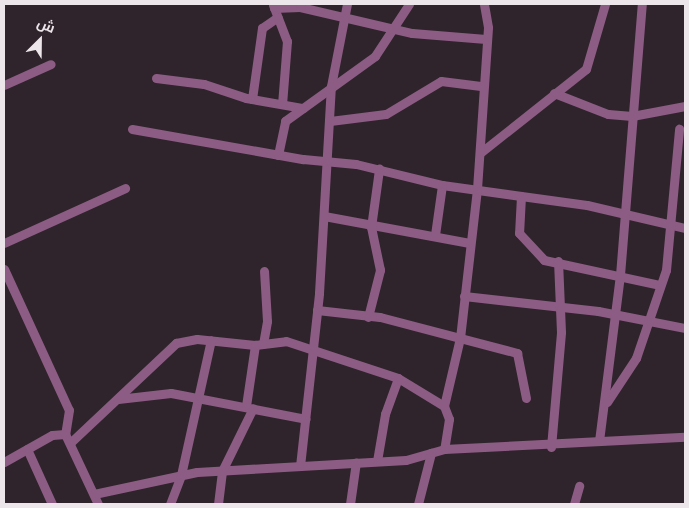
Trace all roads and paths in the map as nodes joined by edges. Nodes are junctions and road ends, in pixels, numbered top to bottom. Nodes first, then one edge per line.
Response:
1 (346, 4) edge
2 (408, 4) edge
3 (484, 4) edge
4 (605, 4) edge
5 (642, 4) edge
6 (275, 10) edge
7 (344, 17) junction
8 (390, 27) junction
9 (486, 39) junction
10 (51, 64) dead end
11 (156, 78) dead end
12 (4, 84) edge
13 (331, 86) junction
14 (481, 86) junction
15 (554, 93) junction
16 (252, 99) junction
17 (282, 104) junction
18 (685, 106) edge
19 (303, 108) junction
20 (632, 116) junction
21 (330, 121) junction
22 (132, 129) dead end
23 (680, 129) dead end
24 (480, 153) junction
25 (278, 155) junction
26 (329, 160) junction
27 (379, 170) junction
28 (442, 185) junction
29 (125, 188) dead end
30 (477, 189) junction
31 (521, 196) junction
32 (621, 214) junction
33 (324, 216) junction
34 (669, 225) junction
35 (371, 227) junction
36 (685, 228) edge
37 (436, 235) junction
38 (470, 242) junction
39 (4, 243) edge
40 (558, 261) junction
41 (4, 269) edge
42 (264, 270) dead end
43 (620, 275) junction
44 (660, 285) junction
45 (464, 296) junction
46 (559, 306) junction
47 (317, 310) junction
48 (612, 314) junction
49 (368, 317) junction
50 (652, 322) junction
51 (685, 328) edge
52 (460, 338) junction
53 (211, 340) junction
54 (259, 344) junction
55 (312, 351) junction
56 (398, 378) junction
57 (197, 396) junction
58 (526, 398) dead end
59 (118, 399) junction
60 (605, 404) junction
61 (444, 406) junction
62 (250, 407) junction
63 (306, 419) junction
64 (65, 434) junction
65 (685, 436) edge
66 (598, 441) junction
67 (70, 443) junction
68 (551, 447) junction
69 (27, 449) junction
70 (444, 449) junction
71 (431, 453) junction
72 (377, 461) junction
73 (4, 462) edge
74 (356, 462) junction
75 (300, 466) junction
76 (222, 471) junction
77 (181, 475) junction
78 (579, 486) dead end
79 (94, 494) junction
80 (52, 504) edge
81 (98, 504) edge
82 (170, 504) edge
83 (218, 504) edge
84 (350, 504) edge
85 (418, 504) edge
86 (574, 504) edge

1 - 7 street
2 - 8 street
3 - 9 street
4 - 15 street
5 - 20 street
6 - 7 street
6 - 16 street
6 - 17 street
7 - 8 street
7 - 13 street
8 - 9 street
8 - 13 street
9 - 14 street
10 - 12 street
11 - 16 street
13 - 19 street
13 - 21 street
14 - 21 street
14 - 24 street
15 - 20 street
15 - 24 street
16 - 17 street
17 - 19 street
18 - 20 street
19 - 25 street
20 - 32 street
21 - 26 street
22 - 25 street
23 - 34 street
24 - 30 street
25 - 26 street
26 - 27 street
26 - 33 street
27 - 28 street
27 - 35 street
28 - 30 street
28 - 37 street
29 - 39 street
30 - 31 street
30 - 38 street
31 - 32 street
31 - 40 street
32 - 34 street
32 - 43 street
33 - 35 street
33 - 47 street
34 - 36 street
34 - 44 street
35 - 37 street
35 - 49 street
37 - 38 street
38 - 45 street
40 - 43 street
40 - 46 street
41 - 64 street
42 - 54 street
43 - 44 street
43 - 48 street
44 - 50 street
45 - 46 street
45 - 52 street
46 - 48 street
46 - 68 street
47 - 49 street
47 - 55 street
48 - 50 street
48 - 60 street
49 - 52 street
50 - 51 street
50 - 60 street
52 - 58 street
52 - 61 street
53 - 54 street
53 - 57 street
53 - 59 street
54 - 55 street
54 - 62 street
55 - 56 street
55 - 63 street
56 - 61 street
56 - 72 street
57 - 59 street
57 - 62 street
57 - 77 street
59 - 67 street
60 - 66 street
61 - 70 street
62 - 63 street
62 - 76 street
63 - 75 street
64 - 67 street
64 - 69 street
65 - 66 street
66 - 68 street
67 - 79 street
68 - 70 street
69 - 73 street
69 - 80 street
70 - 71 street
71 - 72 street
71 - 85 street
72 - 74 street
74 - 75 street
74 - 84 street
75 - 76 street
76 - 77 street
76 - 83 street
77 - 79 street
77 - 82 street
78 - 86 street
79 - 81 street

